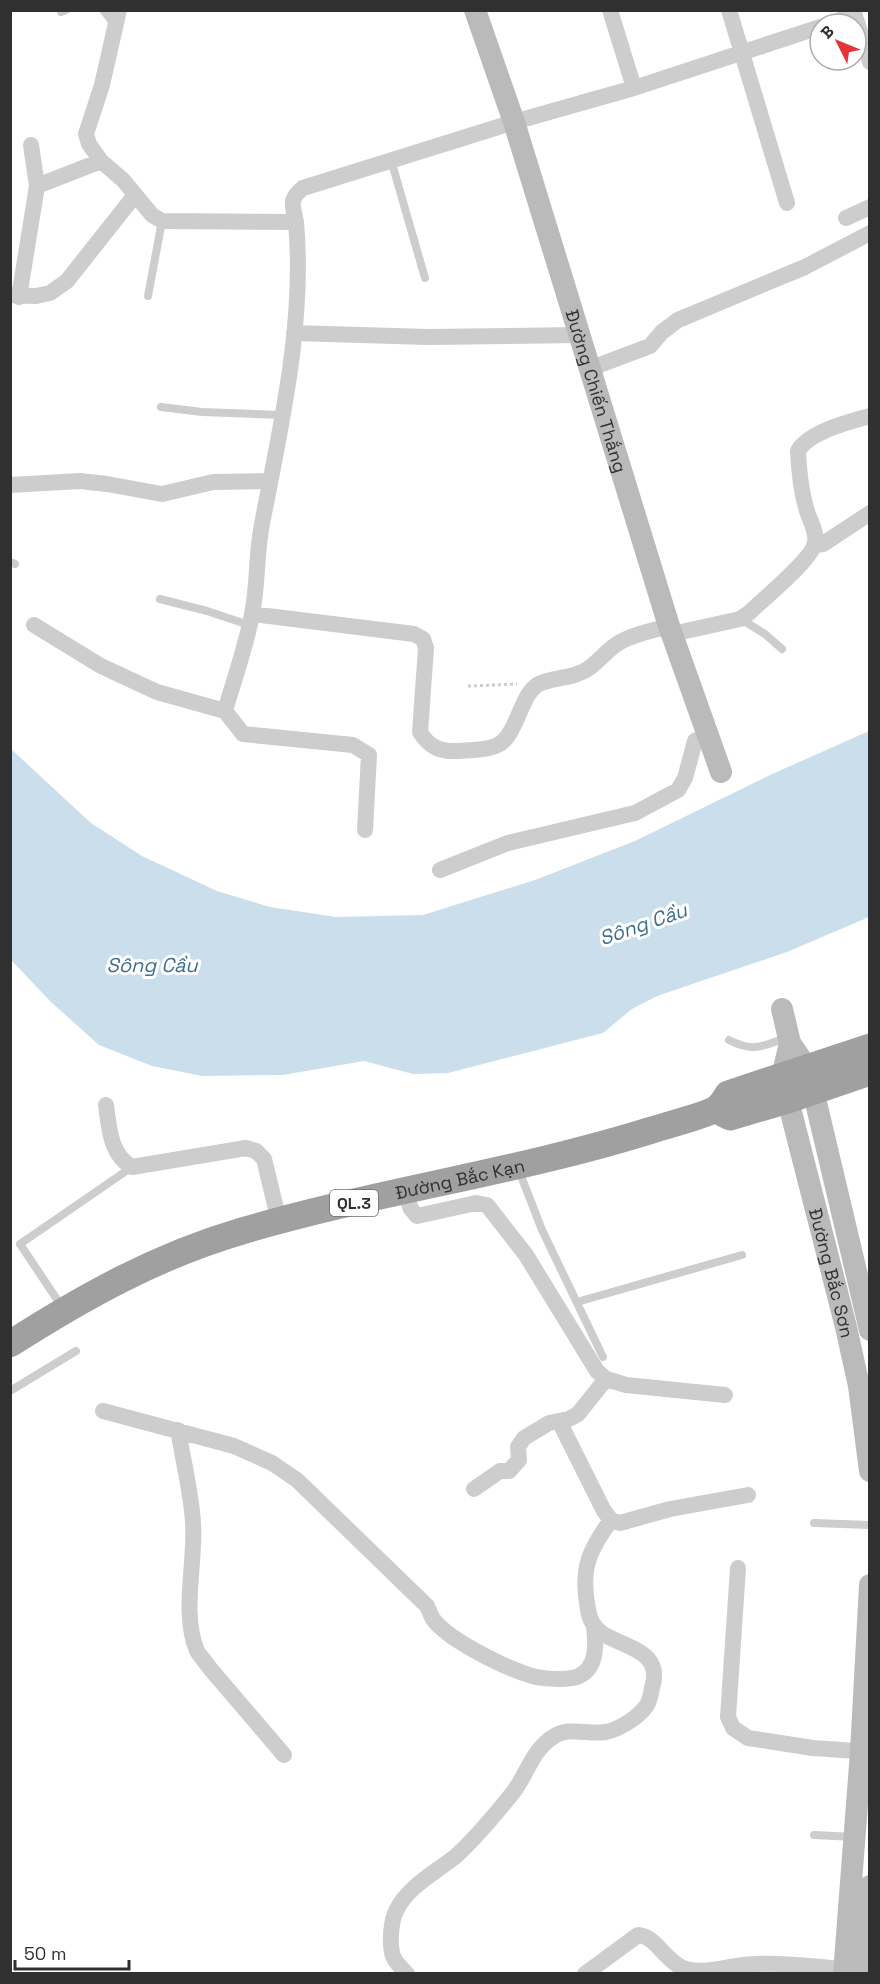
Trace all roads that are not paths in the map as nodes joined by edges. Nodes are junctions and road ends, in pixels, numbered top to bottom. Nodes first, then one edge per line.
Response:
1 (103, 10) edge
2 (475, 10) edge
3 (610, 10) edge
4 (729, 10) edge
5 (117, 18) edge
6 (808, 31) edge
7 (742, 53) junction
8 (634, 88) junction
9 (514, 122) junction
10 (31, 144) dead end
11 (391, 160) junction
12 (100, 161) junction
13 (37, 186) junction
14 (135, 195) junction
15 (787, 203) dead end
16 (870, 207) edge
17 (846, 218) dead end
18 (162, 220) junction
19 (296, 222) junction
20 (870, 233) edge
21 (425, 278) dead end
22 (15, 296) edge
23 (148, 296) dead end
24 (294, 333) junction
25 (579, 335) junction
26 (590, 369) junction
27 (161, 407) dead end
28 (283, 415) junction
29 (870, 416) edge
30 (270, 481) junction
31 (10, 485) edge
32 (870, 513) edge
33 (816, 545) junction
34 (160, 599) dead end
35 (740, 619) junction
36 (251, 620) junction
37 (34, 625) dead end
38 (671, 630) junction
39 (782, 649) dead end
40 (225, 711) junction
41 (707, 734) junction
42 (721, 772) dead end
43 (365, 830) dead end
44 (440, 870) dead end
45 (782, 1009) dead end
46 (729, 1040) dead end
47 (789, 1040) junction
48 (870, 1047) edge
49 (870, 1072) edge
50 (810, 1079) junction
51 (785, 1088) junction
52 (106, 1105) dead end
53 (517, 1164) junction
54 (132, 1167) junction
55 (404, 1191) junction
56 (279, 1221) junction
57 (742, 1255) dead end
58 (577, 1302) junction
59 (64, 1310) junction
60 (869, 1323) edge
61 (10, 1344) edge
62 (76, 1351) dead end
63 (603, 1356) dead end
64 (606, 1379) junction
65 (10, 1391) edge
66 (725, 1395) dead end
67 (102, 1411) dead end
68 (559, 1421) junction
69 (178, 1430) junction
70 (870, 1471) edge
71 (474, 1489) dead end
72 (748, 1495) dead end
73 (611, 1520) junction
74 (814, 1523) dead end
75 (870, 1525) edge
76 (738, 1568) dead end
77 (870, 1585) edge
78 (594, 1626) junction
79 (865, 1752) edge
80 (284, 1755) dead end
81 (814, 1835) dead end
82 (854, 1837) junction
83 (870, 1886) edge
84 (850, 1972) edge
85 (406, 1974) edge
86 (585, 1974) edge

1 - 5 lane
2 - 9 main road, Đường Chiến Thắng
3 - 8 street
4 - 7 street
5 - 12 street
6 - 7 street
7 - 8 street
7 - 15 street
8 - 9 street
9 - 11 street
9 - 25 main road, Đường Chiến Thắng
10 - 13 street
11 - 19 street
11 - 21 lane
12 - 13 street
12 - 14 street
13 - 22 street
14 - 18 street
14 - 22 street
16 - 17 street
18 - 19 street
18 - 23 lane
19 - 24 street
20 - 26 street
24 - 25 street
24 - 28 street
25 - 26 main road, Đường Chiến Thắng
26 - 38 main road, Đường Chiến Thắng
27 - 28 lane
28 - 30 street
29 - 33 street
30 - 31 street
30 - 36 street
32 - 33 street
33 - 35 street
34 - 36 lane
35 - 38 street
35 - 39 lane
36 - 38 street
36 - 40 street
37 - 40 street
38 - 41 main road, Đường Chiến Thắng
40 - 43 street
41 - 42 main road, Đường Chiến Thắng
41 - 44 street
45 - 47 main road
46 - 47 lane
47 - 50 main road
47 - 51 main road
48 - 50 highway, Đường Bắc Kạn / QL.3
49 - 50 highway, Đường Bắc Kạn / QL.3
50 - 51 highway, Đường Bắc Kạn / QL.3
50 - 60 main road, Đường Bắc Sơn
51 - 53 highway, Đường Bắc Kạn / QL.3
51 - 70 main road, Đường Bắc Sơn
52 - 54 street
53 - 55 highway, Đường Bắc Kạn / QL.3
53 - 58 lane
54 - 56 street
54 - 59 lane
55 - 56 highway, Đường Bắc Kạn / QL.3
55 - 64 street
56 - 59 highway, Đường Bắc Kạn / QL.3
57 - 58 lane
58 - 63 lane
59 - 61 highway, Đường Bắc Kạn / QL.3
62 - 65 lane
64 - 66 street
64 - 68 street
67 - 69 street
68 - 71 street
68 - 73 street
69 - 78 street
69 - 80 street
72 - 73 street
73 - 78 street
74 - 75 lane
76 - 79 street
77 - 79 main road
78 - 85 street
79 - 82 main road
81 - 82 lane
82 - 84 main road
83 - 84 main road
84 - 86 street

